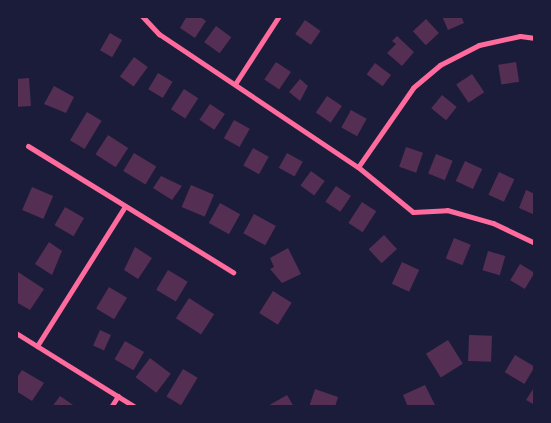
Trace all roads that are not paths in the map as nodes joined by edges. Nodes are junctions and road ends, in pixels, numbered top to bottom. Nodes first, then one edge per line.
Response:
1 (142, 16) edge
2 (279, 16) edge
3 (535, 38) edge
4 (234, 84) junction
5 (28, 146) dead end
6 (358, 167) junction
7 (124, 208) junction
8 (535, 243) edge
9 (232, 272) dead end
10 (16, 332) edge
11 (38, 346) junction
12 (118, 396) junction
13 (111, 407) edge
14 (135, 407) edge

1 - 4 street
2 - 4 street
3 - 6 street
4 - 6 street
5 - 7 street
6 - 8 street
7 - 9 street
7 - 11 street
10 - 11 street
11 - 12 street
12 - 13 street
12 - 14 street

